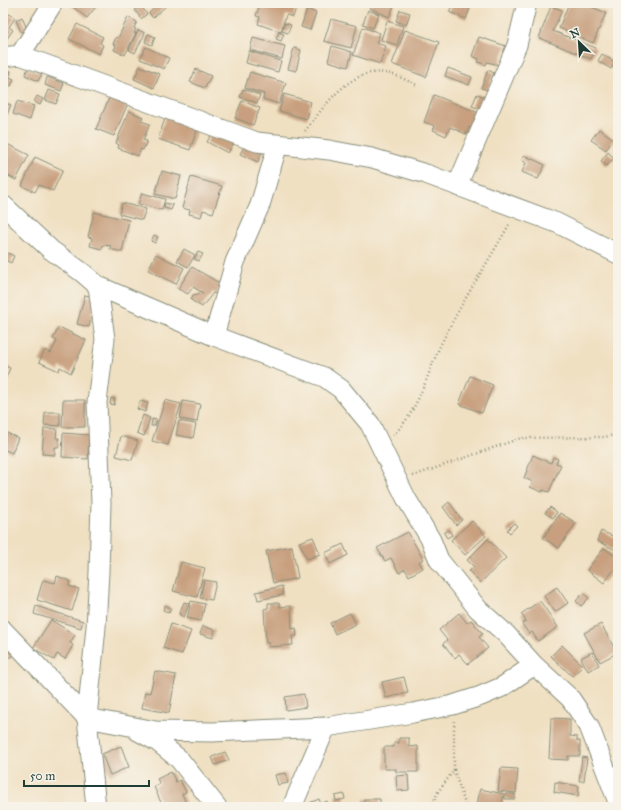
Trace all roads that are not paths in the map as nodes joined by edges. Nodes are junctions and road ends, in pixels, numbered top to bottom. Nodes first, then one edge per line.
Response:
1 (53, 3) edge
2 (527, 3) edge
3 (11, 56) edge
4 (285, 145) junction
5 (457, 186) junction
6 (3, 205) edge
7 (618, 254) edge
8 (98, 286) junction
9 (214, 336) junction
10 (3, 630) edge
11 (534, 665) junction
12 (87, 718) junction
13 (130, 726) junction
14 (326, 727) junction
15 (618, 802) edge
16 (94, 805) edge
17 (217, 807) edge
18 (292, 807) edge

1 - 3 street
2 - 5 street
3 - 4 street
4 - 5 street
4 - 9 street
5 - 7 street
6 - 8 street
8 - 9 street
8 - 12 street
9 - 11 street
10 - 12 street
11 - 14 street
11 - 15 street
12 - 13 street
12 - 16 street
13 - 14 street
13 - 17 street
14 - 18 street

